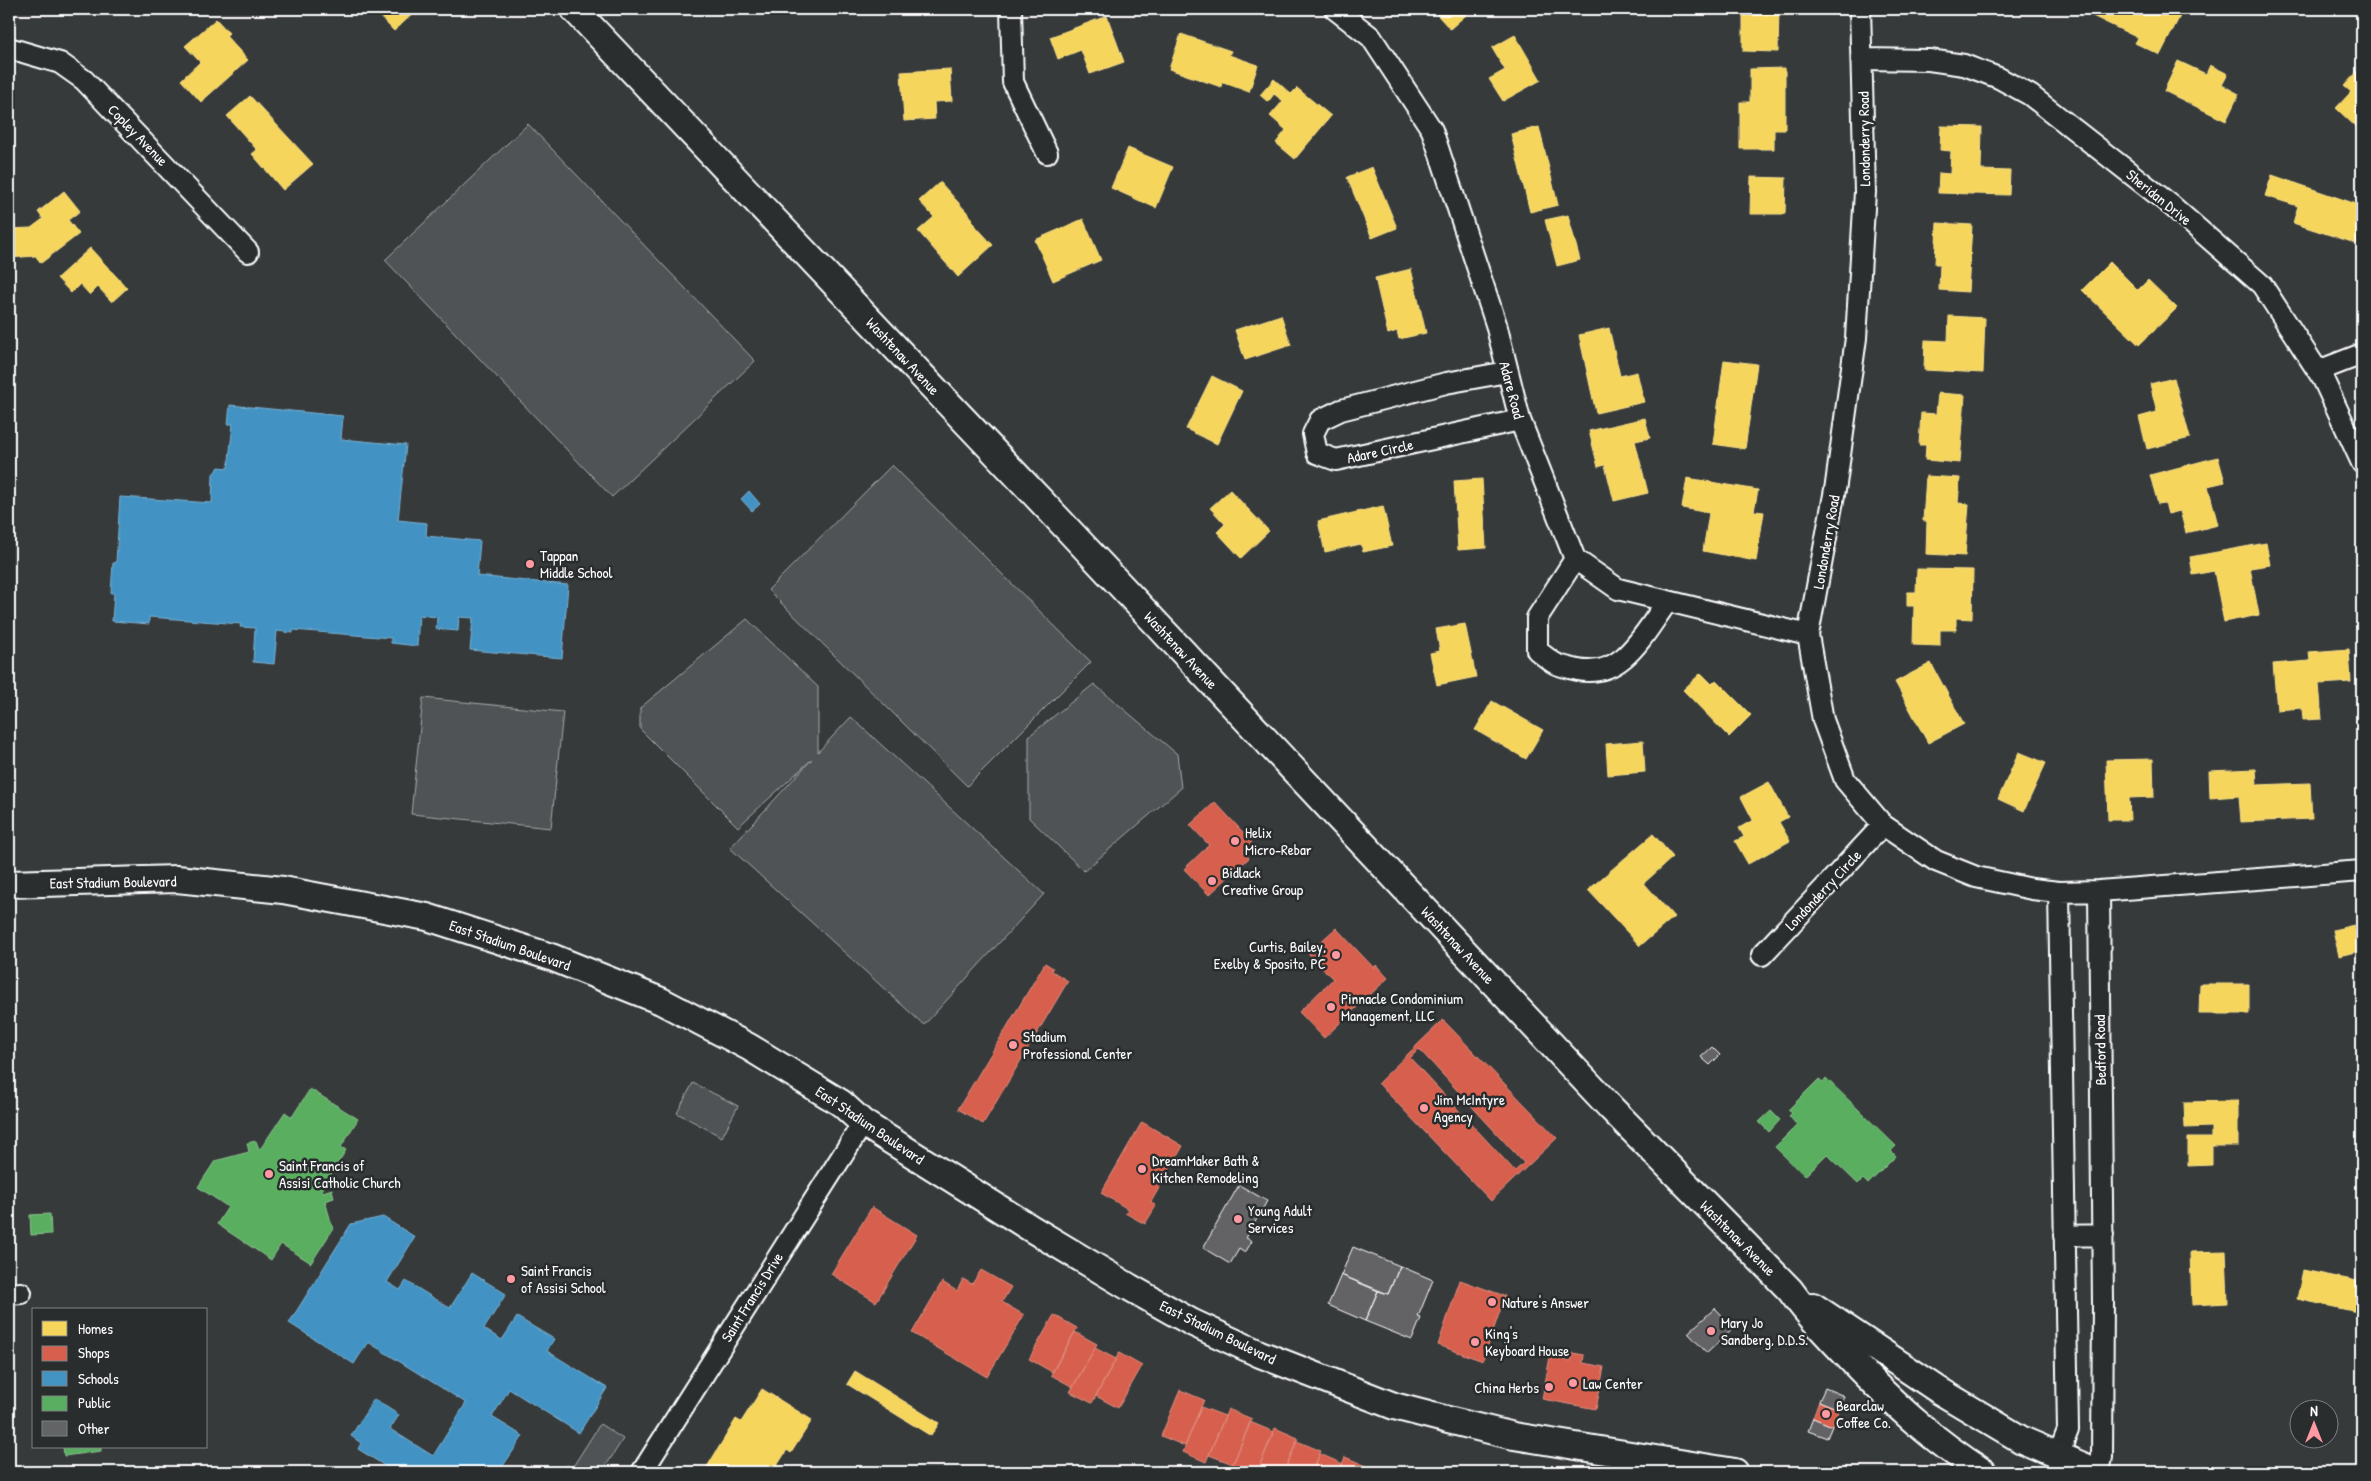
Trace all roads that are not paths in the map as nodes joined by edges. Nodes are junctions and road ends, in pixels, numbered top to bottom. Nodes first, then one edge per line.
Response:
1 (574, 9) edge
2 (1011, 9) edge
3 (1335, 9) edge
4 (1860, 9) edge
5 (9, 48) edge
6 (1862, 59) junction
7 (1047, 153) dead end
8 (248, 252) dead end
9 (2362, 354) edge
10 (1507, 372) junction
11 (2318, 372) junction
12 (1520, 420) junction
13 (2362, 463) edge
14 (1575, 559) junction
15 (1667, 602) junction
16 (1808, 635) junction
17 (1883, 825) junction
18 (2362, 871) edge
19 (9, 884) edge
20 (2099, 891) junction
21 (2059, 892) junction
22 (1762, 955) dead end
23 (863, 1123) junction
24 (2103, 1235) junction
25 (2064, 1236) junction
26 (1790, 1290) junction
27 (2058, 1456) junction
28 (642, 1472) edge
29 (1735, 1472) edge
30 (1983, 1472) edge
31 (2098, 1472) edge

1 - 26 main road, Washtenaw Avenue
2 - 7 street
3 - 10 street, Adare Road
4 - 6 street, Londonderry Road
5 - 8 street, Copley Avenue
6 - 11 street, Sheridan Drive
6 - 16 street, Londonderry Road
9 - 11 street
10 - 12 street, Adare Road
10 - 12 street, Adare Circle
11 - 13 street, Sheridan Drive
12 - 14 street, Adare Road
14 - 15 street
14 - 15 street
15 - 16 street
16 - 17 street, Londonderry Road
17 - 21 street, Londonderry Road
17 - 22 street, Londonderry Circle
18 - 20 street
19 - 23 main road, East Stadium Boulevard
20 - 21 street, Londonderry Road
20 - 24 street, Bedford Road
21 - 25 street
23 - 28 street, Saint Francis Drive
23 - 29 main road, East Stadium Boulevard
24 - 25 street
24 - 31 street, Bedford Road
25 - 27 street
26 - 27 main road, Washtenaw Avenue
26 - 30 main road, Washtenaw Avenue
27 - 31 main road, Washtenaw Avenue

